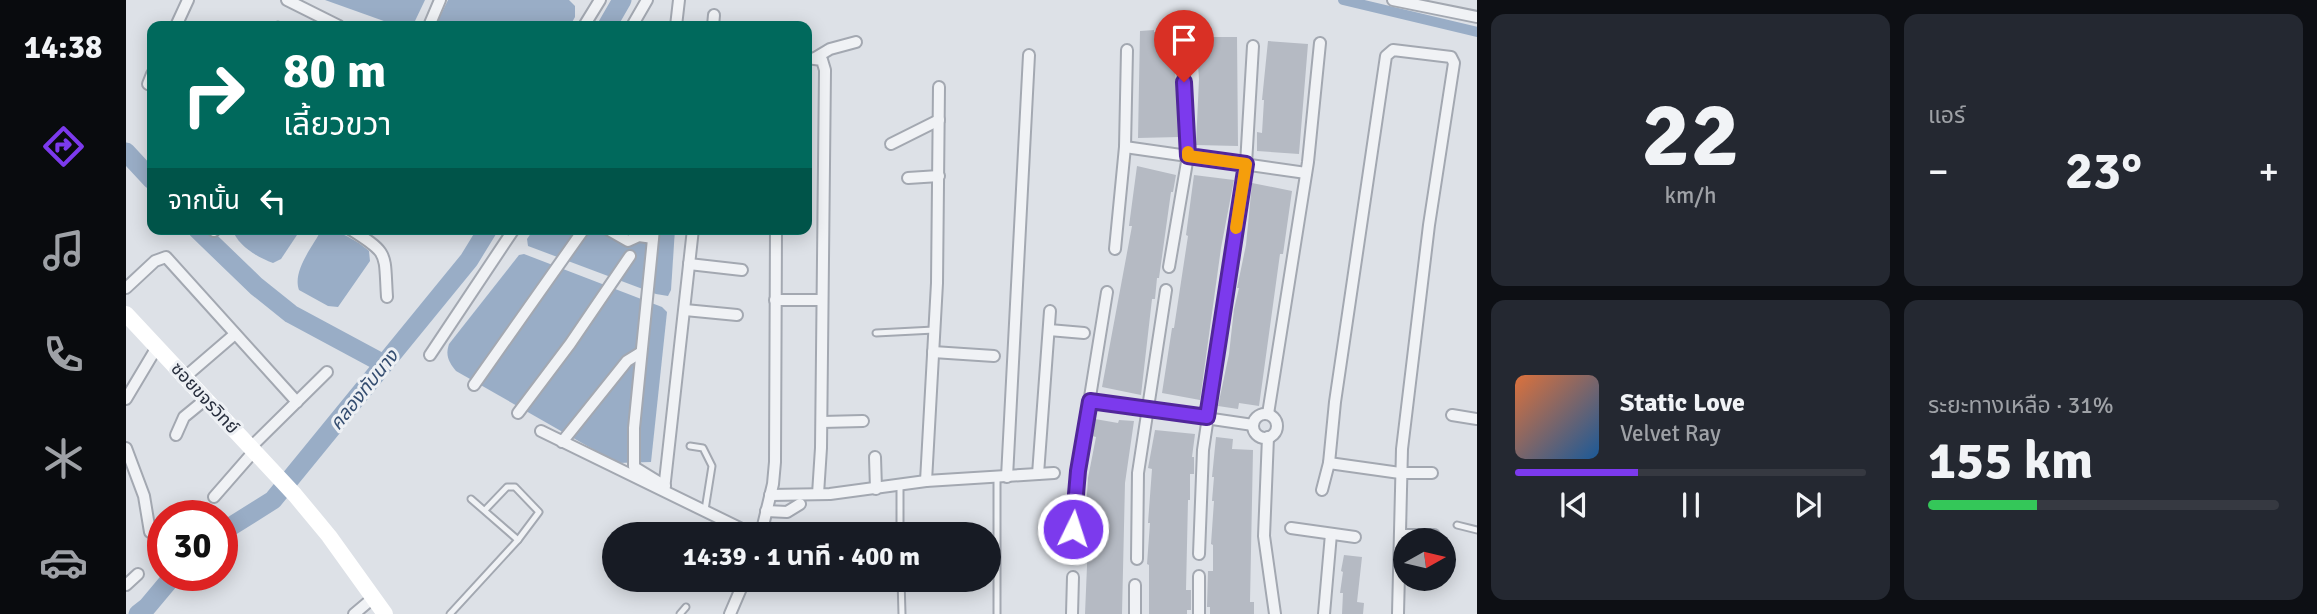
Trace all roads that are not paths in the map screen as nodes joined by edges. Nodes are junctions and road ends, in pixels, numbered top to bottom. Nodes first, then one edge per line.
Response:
1 (188, 0) edge
2 (287, 0) edge
3 (440, 0) edge
4 (600, 0) edge
5 (646, 0) edge
6 (679, 0) edge
7 (1393, 0) edge
8 (1477, 16) edge
9 (178, 21) edge
10 (327, 21) edge
11 (431, 21) edge
12 (587, 21) edge
13 (635, 21) edge
14 (677, 21) edge
15 (1181, 32) dead end
16 (856, 42) dead end
17 (1320, 43) dead end
18 (1252, 46) dead end
19 (1126, 50) dead end
20 (1029, 55) dead end
21 (812, 58) edge
22 (812, 58) edge
23 (939, 87) dead end
24 (939, 120) junction
25 (891, 144) dead end
26 (1125, 147) junction
27 (1188, 156) junction
28 (1246, 164) junction
29 (1306, 173) junction
30 (939, 176) junction
31 (908, 178) dead end
32 (360, 235) edge
33 (510, 235) edge
34 (580, 235) edge
35 (618, 235) edge
36 (646, 235) edge
37 (653, 235) edge
38 (691, 235) edge
39 (776, 235) edge
40 (628, 241) junction
41 (1115, 249) dead end
42 (630, 256) junction
43 (650, 259) junction
44 (689, 264) junction
45 (1169, 267) dead end
46 (742, 270) dead end
47 (126, 288) edge
48 (1166, 290) dead end
49 (1107, 292) dead end
50 (387, 297) dead end
51 (775, 300) junction
52 (822, 300) junction
53 (685, 310) junction
54 (1051, 311) dead end
55 (126, 313) edge
56 (737, 315) dead end
57 (934, 330) junction
58 (1049, 330) junction
59 (876, 333) dead end
60 (235, 334) junction
61 (1084, 334) dead end
62 (157, 347) junction
63 (933, 352) junction
64 (640, 353) junction
65 (430, 355) dead end
66 (994, 356) dead end
67 (327, 372) dead end
68 (185, 377) junction
69 (474, 385) dead end
70 (126, 399) edge
71 (206, 399) junction
72 (1090, 401) junction
73 (297, 402) junction
74 (1148, 409) junction
75 (518, 414) dead end
76 (1268, 414) junction
77 (1452, 415) dead end
78 (1207, 417) junction
79 (1477, 419) edge
80 (863, 421) dead end
81 (821, 422) junction
82 (1253, 425) junction
83 (541, 431) dead end
84 (176, 435) dead end
85 (1268, 437) junction
86 (562, 442) junction
87 (690, 446) dead end
88 (126, 447) edge
89 (253, 449) junction
90 (875, 457) dead end
91 (1329, 463) junction
92 (1054, 473) dead end
93 (1400, 473) junction
94 (1432, 473) dead end
95 (1038, 474) junction
96 (1002, 477) junction
97 (926, 481) junction
98 (900, 486) junction
99 (664, 488) junction
100 (876, 489) junction
101 (1322, 490) dead end
102 (818, 494) junction
103 (770, 495) junction
104 (214, 496) dead end
105 (471, 499) dead end
106 (800, 504) dead end
107 (485, 510) junction
108 (705, 510) junction
109 (766, 511) junction
110 (147, 514) edge
111 (728, 522) edge
112 (764, 522) edge
113 (901, 522) edge
114 (1457, 526) dead end
115 (1292, 528) dead end
116 (1400, 528) edge
117 (1477, 530) edge
118 (1331, 534) junction
119 (1355, 537) dead end
120 (518, 540) junction
121 (1199, 554) dead end
122 (1072, 556) dead end
123 (1137, 559) dead end
124 (138, 574) dead end
125 (1199, 576) dead end
126 (1073, 577) dead end
127 (126, 585) edge
128 (1136, 585) dead end
129 (739, 592) edge
130 (901, 592) edge
131 (1399, 592) edge
132 (373, 598) junction
133 (686, 607) dead end
134 (354, 614) edge
135 (385, 614) edge
136 (450, 614) edge
137 (680, 614) edge
138 (730, 614) edge
139 (902, 614) edge
140 (997, 614) edge
141 (1072, 614) edge
142 (1135, 614) edge
143 (1199, 614) edge
144 (1275, 614) edge
145 (1324, 614) edge
146 (1398, 614) edge

1 - 9 street
2 - 10 street
3 - 11 street
4 - 12 street
5 - 13 street
6 - 14 street
7 - 8 street
15 - 27 street
16 - 21 street
17 - 29 street
18 - 28 street
19 - 26 street
20 - 96 street
22 - 52 street
23 - 24 street
24 - 25 street
24 - 30 street
26 - 27 street
26 - 41 street
27 - 28 street
27 - 45 street
28 - 29 street
28 - 78 street
29 - 76 street
30 - 31 street
30 - 57 street
32 - 50 street
33 - 65 street
34 - 69 street
35 - 40 street
36 - 40 street
37 - 43 street
38 - 44 street
39 - 51 street
40 - 42 street
42 - 43 street
42 - 75 street
43 - 64 street
44 - 46 street
44 - 53 street
47 - 60 street
48 - 74 street
49 - 72 street
51 - 52 street
51 - 103 street
52 - 81 street
53 - 56 street
53 - 99 street
54 - 58 street
55 - 62 street, ซอยขจรวิทย์
57 - 59 lane
57 - 63 street
58 - 61 street
58 - 95 street
60 - 68 street
60 - 73 street
62 - 68 street, ซอยขจรวิทย์
62 - 70 street
63 - 66 street
63 - 97 street
64 - 86 street
64 - 99 street
67 - 73 street
68 - 71 street, ซอยขจรวิทย์
71 - 84 street
71 - 89 street, ซอยขจรวิทย์
72 - 74 street
72 - 122 street
73 - 89 street
74 - 78 street
74 - 123 street
76 - 82 street
76 - 85 street
77 - 79 street
78 - 82 street
78 - 121 street
80 - 81 street
81 - 102 street
82 - 85 street
83 - 86 street
85 - 144 street
86 - 99 street
87 - 108 lane
88 - 110 street
89 - 104 street
89 - 132 street, ซอยขจรวิทย์
90 - 100 street
91 - 93 street
91 - 93 street
91 - 101 street
92 - 95 street
93 - 94 street
93 - 116 street
95 - 96 street
96 - 97 street
96 - 140 lane
97 - 98 street
98 - 100 street
98 - 113 lane
99 - 108 street
100 - 102 street
102 - 103 street
103 - 109 street
105 - 107 lane
106 - 109 street
107 - 120 lane
107 - 120 lane
108 - 111 street
109 - 112 street
114 - 117 lane
115 - 118 street
118 - 119 street
118 - 145 street
120 - 136 lane
124 - 127 street
125 - 143 street
126 - 141 street
128 - 142 street
129 - 138 street
130 - 139 lane
131 - 146 street
132 - 134 street
132 - 135 street
133 - 137 lane

